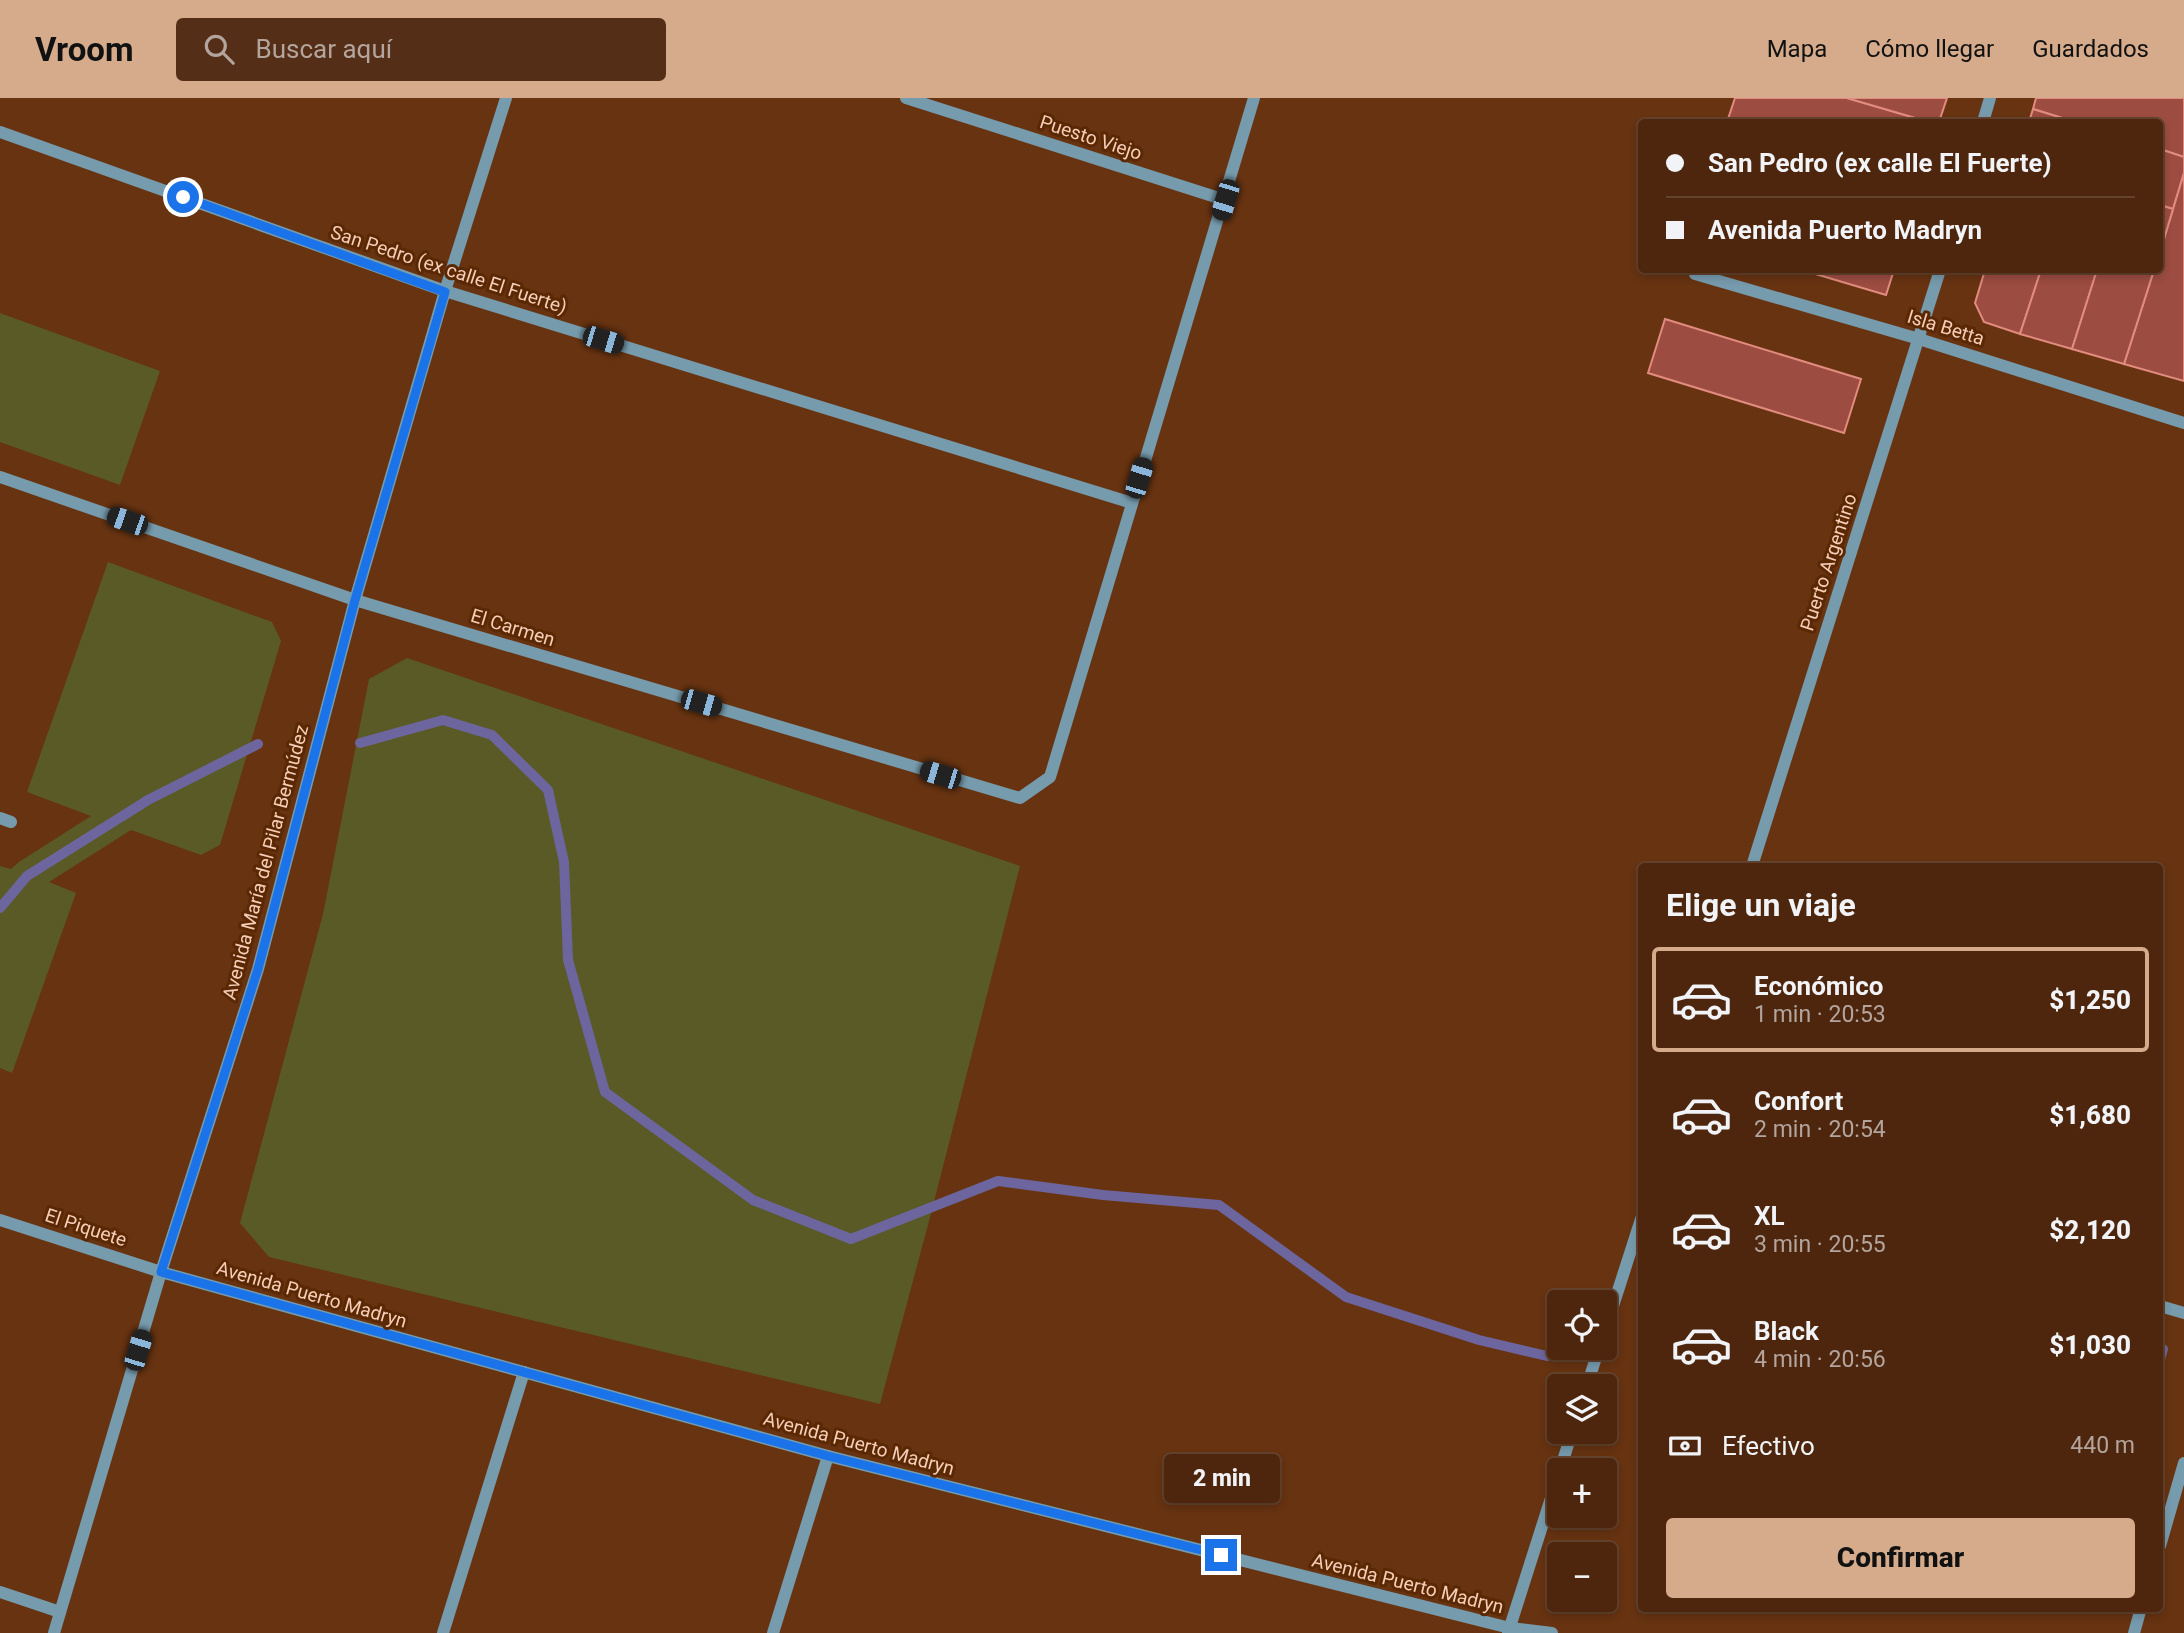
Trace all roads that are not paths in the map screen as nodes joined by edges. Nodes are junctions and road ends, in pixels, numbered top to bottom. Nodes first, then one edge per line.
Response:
1 (506, 98) edge
2 (906, 98) edge
3 (1254, 98) edge
4 (1990, 98) edge
5 (1984, 119) edge
6 (0, 132) edge
7 (1225, 200) junction
8 (1939, 273) edge
9 (1695, 274) dead end
10 (445, 292) junction
11 (1919, 339) junction
12 (2184, 423) edge
13 (0, 477) edge
14 (1132, 503) junction
15 (355, 600) junction
16 (1753, 863) edge
17 (0, 1220) edge
18 (1638, 1228) edge
19 (161, 1272) junction
20 (1617, 1294) edge
21 (2163, 1307) edge
22 (2184, 1313) edge
23 (524, 1372) junction
24 (828, 1456) junction
25 (2184, 1463) edge
26 (1547, 1512) edge
27 (2163, 1536) edge
28 (0, 1592) edge
29 (60, 1612) junction
30 (2140, 1612) edge
31 (1509, 1631) edge
32 (54, 1633) edge
33 (443, 1633) edge
34 (773, 1633) edge
35 (1552, 1633) edge
36 (2134, 1633) edge

1 - 10 street, Avenida María del Pilar Bermúdez
2 - 7 street, Puesto Viejo
3 - 7 street
4 - 5 street
6 - 10 street, San Pedro (ex calle El Fuerte)
7 - 14 street
8 - 11 street, Puerto Argentino
9 - 11 street, Isla Betta
10 - 14 street, San Pedro (ex calle El Fuerte)
10 - 15 street, Avenida María del Pilar Bermúdez
11 - 12 street, Isla Betta
11 - 16 street, Puerto Argentino
13 - 15 street, El Carmen
14 - 15 street, El Carmen
15 - 19 street, Avenida María del Pilar Bermúdez
17 - 19 street, El Piquete
18 - 20 street
19 - 23 street, Avenida Puerto Madryn
19 - 29 street, Avenida María del Pilar Bermúdez
21 - 22 street
23 - 24 street, Avenida Puerto Madryn
23 - 33 street
24 - 31 street, Avenida Puerto Madryn
24 - 34 street
25 - 27 street
26 - 31 street
28 - 29 street
29 - 32 street, Avenida María del Pilar Bermúdez
30 - 36 street
31 - 35 street, Avenida Puerto Madryn

